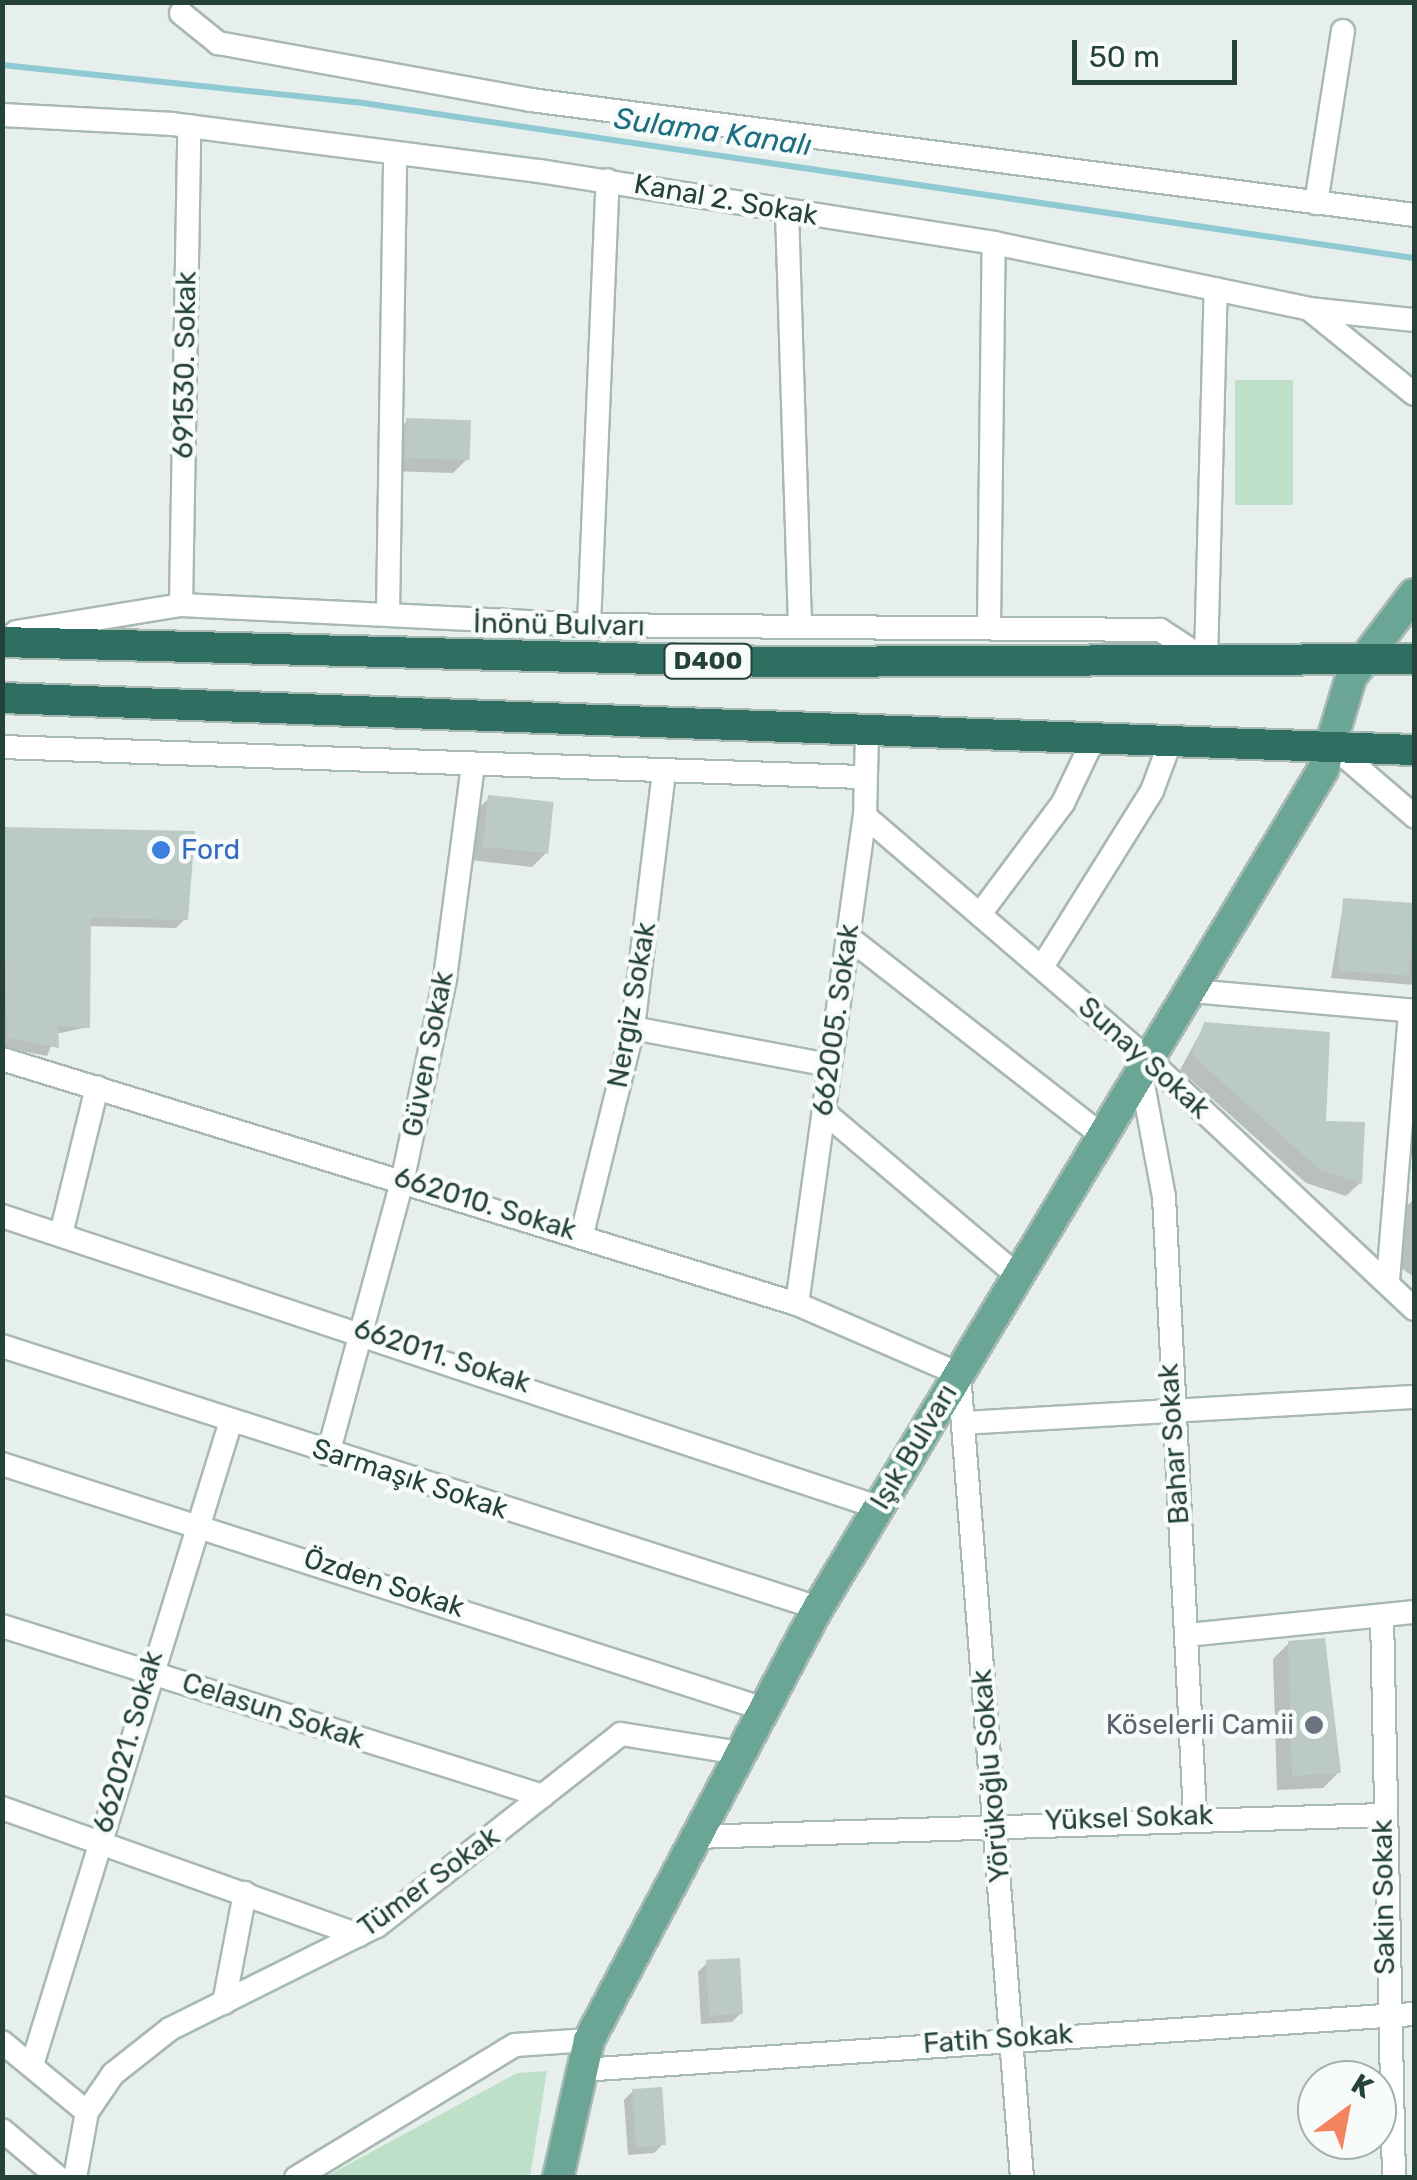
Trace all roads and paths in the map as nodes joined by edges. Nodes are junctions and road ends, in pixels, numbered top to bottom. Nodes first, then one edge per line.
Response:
1 (181, 13) dead end
2 (1343, 31) dead end
3 (2, 115) edge
4 (188, 126) junction
5 (395, 154) junction
6 (608, 180) junction
7 (1316, 203) junction
8 (787, 211) junction
9 (1414, 215) edge
10 (994, 244) junction
11 (1216, 289) junction
12 (1309, 309) junction
13 (1414, 320) edge
14 (1414, 394) edge
15 (1414, 594) edge
16 (182, 605) junction
17 (388, 612) junction
18 (589, 624) junction
19 (989, 625) junction
20 (800, 627) junction
21 (2, 638) edge
22 (1368, 656) junction
23 (1414, 659) edge
24 (1206, 660) junction
25 (2, 698) edge
26 (868, 736) junction
27 (1093, 740) junction
28 (1171, 740) junction
29 (2, 747) edge
30 (1334, 747) junction
31 (1413, 748) edge
32 (473, 765) junction
33 (664, 774) junction
34 (862, 778) junction
35 (866, 816) junction
36 (1414, 816) edge
37 (980, 914) junction
38 (848, 936) junction
39 (1042, 967) junction
40 (1192, 990) junction
41 (1412, 1011) edge
42 (633, 1028) junction
43 (2, 1059) edge
44 (829, 1065) junction
45 (1145, 1067) junction
46 (97, 1087) junction
47 (824, 1112) junction
48 (1103, 1136) junction
49 (402, 1178) junction
50 (2, 1216) edge
51 (62, 1234) junction
52 (582, 1234) junction
53 (1018, 1276) junction
54 (1388, 1281) junction
55 (797, 1304) junction
56 (1414, 1309) edge
57 (363, 1329) junction
58 (2, 1346) edge
59 (959, 1374) junction
60 (1414, 1397) edge
61 (1170, 1411) junction
62 (230, 1421) junction
63 (963, 1423) junction
64 (328, 1454) junction
65 (2, 1464) edge
66 (878, 1507) junction
67 (199, 1524) junction
68 (818, 1608) junction
69 (1414, 1612) edge
70 (1382, 1616) junction
71 (2, 1626) edge
72 (1188, 1634) junction
73 (147, 1671) junction
74 (764, 1709) junction
75 (740, 1753) junction
76 (543, 1796) junction
77 (2, 1808) edge
78 (1195, 1815) junction
79 (1384, 1815) junction
80 (996, 1822) junction
81 (100, 1838) junction
82 (695, 1838) junction
83 (245, 1892) junction
84 (359, 1935) junction
85 (224, 2002) junction
86 (1386, 2014) junction
87 (1414, 2014) edge
88 (1010, 2037) junction
89 (2, 2042) edge
90 (585, 2055) junction
91 (32, 2065) junction
92 (87, 2112) junction
93 (2, 2130) edge
94 (59, 2178) edge
95 (76, 2178) edge
96 (296, 2178) edge
97 (558, 2178) edge
98 (1022, 2178) edge
99 (1394, 2178) edge

1 - 7 street
2 - 7 street
3 - 4 street, Kanal 2. Sokak
4 - 5 street, Kanal 2. Sokak
4 - 16 street, 691530. Sokak
5 - 6 street, Kanal 2. Sokak
5 - 17 street
6 - 8 street, Kanal 2. Sokak
6 - 18 street
7 - 9 street
8 - 10 street, Kanal 2. Sokak
8 - 20 street
10 - 11 street, Kanal 2. Sokak
10 - 19 street
11 - 12 street, Kanal 2. Sokak
11 - 24 street
12 - 13 street
12 - 14 street, Kanal 2. Sokak
15 - 22 main road, Işık Bulvarı
16 - 17 street
16 - 21 street
17 - 18 street
18 - 20 street
19 - 20 street
19 - 24 street
21 - 24 highway, İnönü Bulvarı / D400
22 - 23 highway, İnönü Bulvarı / D400
22 - 24 highway, İnönü Bulvarı / D400
22 - 30 main road, Işık Bulvarı
25 - 26 highway
26 - 27 highway
26 - 34 street, 662005. Sokak
27 - 28 highway
27 - 37 street
28 - 30 highway
28 - 39 street
29 - 32 street
30 - 31 highway
30 - 36 street
30 - 40 main road, Işık Bulvarı
32 - 33 street
32 - 49 street, Güven Sokak
33 - 34 street
33 - 42 street, Nergiz Sokak
34 - 35 street, 662005. Sokak
35 - 37 street, Sunay Sokak
35 - 38 street, 662005. Sokak
37 - 39 street, Sunay Sokak
38 - 44 street, 662005. Sokak
38 - 48 street
39 - 45 street, Sunay Sokak
40 - 41 street
40 - 45 main road, Işık Bulvarı
41 - 54 street
42 - 44 street
42 - 52 street, Nergiz Sokak
43 - 46 street, 662010. Sokak
44 - 47 street, 662005. Sokak
45 - 48 main road, Işık Bulvarı
45 - 54 street, Sunay Sokak
45 - 61 street, Bahar Sokak
46 - 49 street, 662010. Sokak
46 - 51 street
47 - 53 street
47 - 55 street, 662005. Sokak
48 - 53 main road, Işık Bulvarı
49 - 52 street, 662010. Sokak
49 - 57 street, Güven Sokak
50 - 51 street, 662011. Sokak
51 - 57 street, 662011. Sokak
52 - 55 street, 662010. Sokak
53 - 59 main road, Işık Bulvarı
54 - 56 street, Sunay Sokak
55 - 59 street, 662010. Sokak
57 - 64 street, Güven Sokak
57 - 66 street, 662011. Sokak
58 - 62 street, Sarmaşık Sokak
59 - 63 street, Yörükoğlu Sokak
59 - 66 main road, Işık Bulvarı
60 - 61 street
61 - 63 street
61 - 72 street, Bahar Sokak
62 - 64 street, Sarmaşık Sokak
62 - 67 street, 662021. Sokak
63 - 80 street, Yörükoğlu Sokak
64 - 68 street, Sarmaşık Sokak
65 - 67 street, Özden Sokak
66 - 68 main road, Işık Bulvarı
67 - 73 street, 662021. Sokak
67 - 74 street, Özden Sokak
68 - 74 main road, Işık Bulvarı
69 - 70 street
70 - 72 street
70 - 79 street, Sakin Sokak
71 - 73 street, Celasun Sokak
72 - 78 street, Bahar Sokak
73 - 76 street, Celasun Sokak
73 - 81 street, 662021. Sokak
74 - 75 main road, Işık Bulvarı
75 - 76 street, Tümer Sokak
75 - 82 main road, Işık Bulvarı
76 - 84 street, Tümer Sokak
77 - 81 street
78 - 79 street, Yüksel Sokak
78 - 80 street, Yüksel Sokak
79 - 86 street, Sakin Sokak
80 - 82 street, Yüksel Sokak
80 - 88 street, Yörükoğlu Sokak
81 - 83 street
81 - 91 street, 662021. Sokak
82 - 90 main road, Işık Bulvarı
83 - 84 street
83 - 85 street
84 - 85 street, Tümer Sokak
85 - 92 street, Tümer Sokak
86 - 87 street, Fatih Sokak
86 - 88 street, Fatih Sokak
86 - 99 street, Sakin Sokak
88 - 90 street, Fatih Sokak
88 - 98 street, Yörükoğlu Sokak
89 - 91 street
90 - 96 street, Fatih Sokak
90 - 97 main road, Işık Bulvarı
91 - 92 street
92 - 95 street, Tümer Sokak
93 - 94 street

